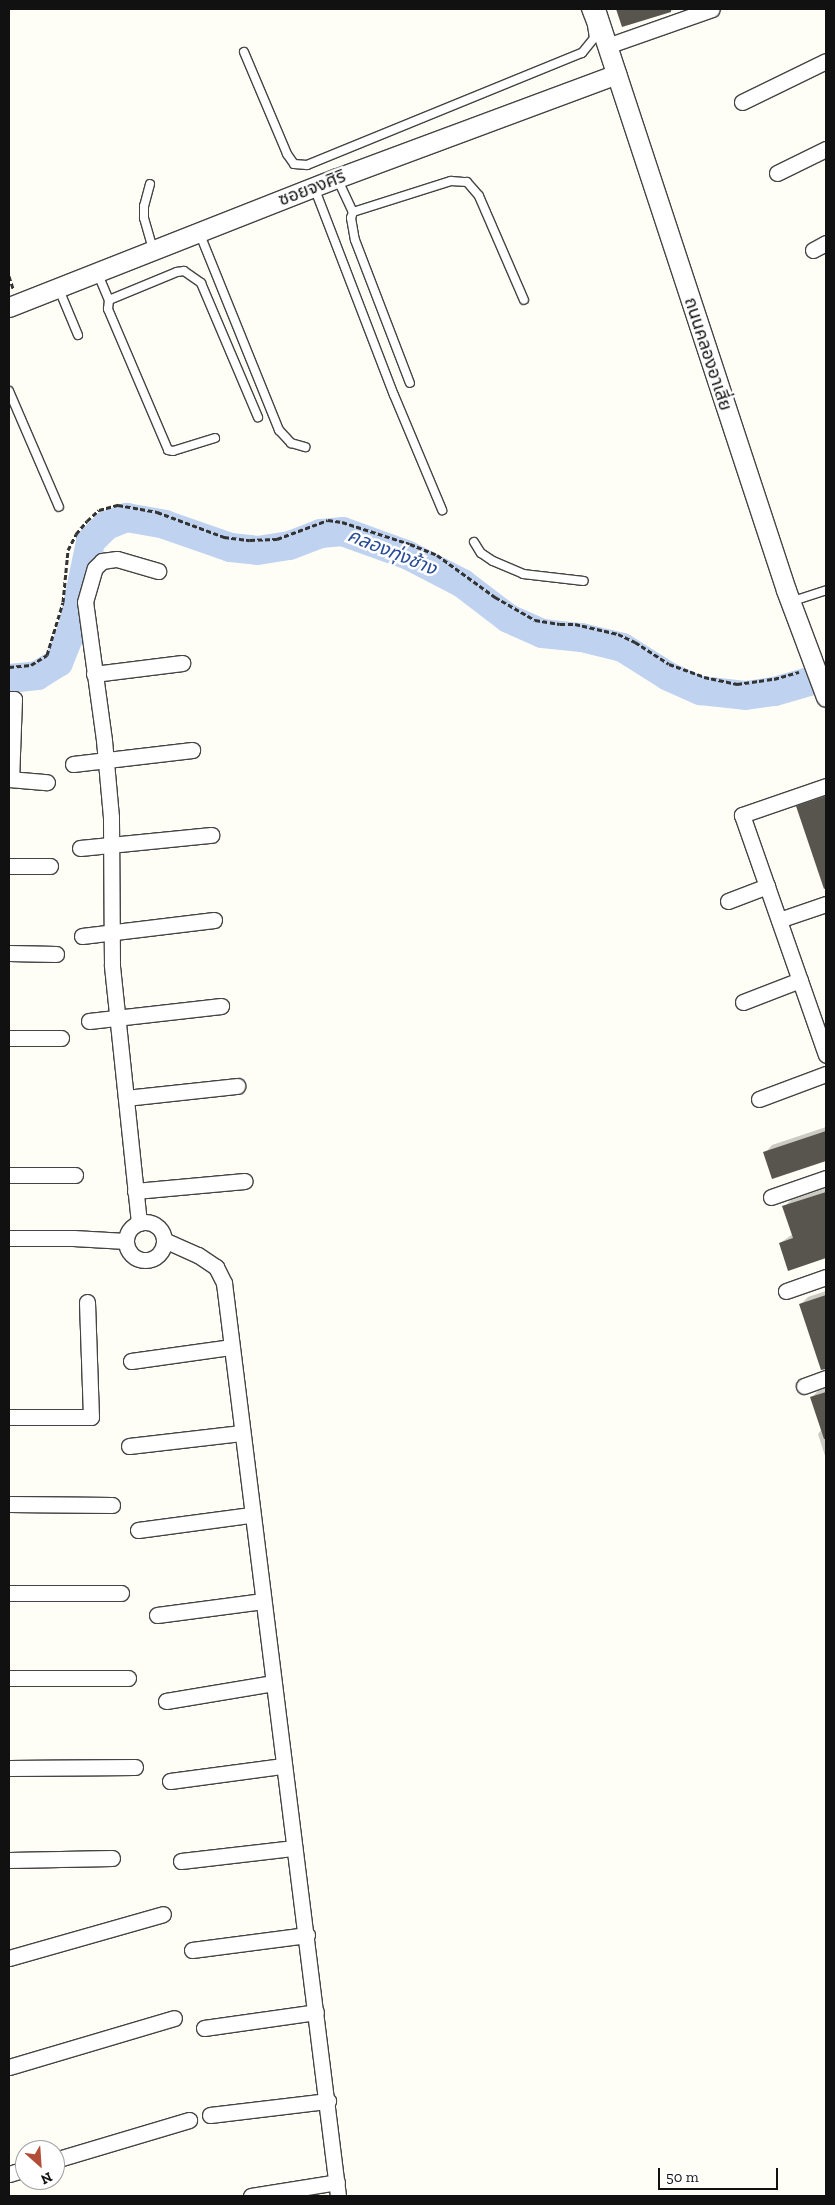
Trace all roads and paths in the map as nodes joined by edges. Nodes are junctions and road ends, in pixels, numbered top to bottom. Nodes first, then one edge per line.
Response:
1 (586, 9) edge
2 (595, 9) edge
3 (712, 9) edge
4 (607, 46) junction
5 (244, 52) dead end
6 (826, 61) edge
7 (616, 74) junction
8 (742, 102) dead end
9 (826, 149) edge
10 (777, 173) dead end
11 (337, 178) junction
12 (150, 184) dead end
13 (314, 187) junction
14 (353, 212) junction
15 (199, 232) junction
16 (153, 250) junction
17 (97, 272) junction
18 (58, 287) junction
19 (109, 300) junction
20 (524, 300) dead end
21 (9, 307) edge
22 (78, 334) dead end
23 (410, 383) dead end
24 (9, 391) edge
25 (258, 417) dead end
26 (215, 438) dead end
27 (305, 447) dead end
28 (59, 507) dead end
29 (442, 510) dead end
30 (474, 542) dead end
31 (158, 571) dead end
32 (584, 582) dead end
33 (826, 590) edge
34 (790, 602) junction
35 (182, 663) dead end
36 (9, 667) edge
37 (807, 667) junction
38 (94, 674) junction
39 (825, 695) edge
40 (9, 699) edge
41 (192, 750) dead end
42 (105, 760) junction
43 (73, 764) dead end
44 (10, 779) edge
45 (47, 782) dead end
46 (826, 786) edge
47 (211, 835) dead end
48 (111, 845) junction
49 (80, 848) dead end
50 (9, 866) edge
51 (50, 866) dead end
52 (767, 886) junction
53 (728, 901) dead end
54 (826, 904) edge
55 (214, 920) dead end
56 (779, 920) junction
57 (112, 932) junction
58 (82, 936) dead end
59 (9, 953) edge
60 (56, 954) dead end
61 (800, 980) junction
62 (743, 1002) dead end
63 (221, 1006) dead end
64 (820, 1017) edge
65 (118, 1018) junction
66 (90, 1021) dead end
67 (9, 1038) edge
68 (62, 1038) dead end
69 (826, 1055) edge
70 (826, 1074) edge
71 (237, 1086) dead end
72 (126, 1098) junction
73 (759, 1099) dead end
74 (9, 1175) edge
75 (75, 1175) dead end
76 (826, 1178) edge
77 (245, 1181) dead end
78 (135, 1191) junction
79 (771, 1198) dead end
80 (139, 1224) junction
81 (9, 1238) edge
82 (164, 1240) junction
83 (126, 1241) junction
84 (826, 1277) edge
85 (786, 1291) dead end
86 (87, 1302) dead end
87 (230, 1347) junction
88 (131, 1361) dead end
89 (826, 1378) edge
90 (804, 1386) dead end
91 (9, 1417) edge
92 (241, 1433) junction
93 (129, 1446) dead end
94 (9, 1504) edge
95 (112, 1505) dead end
96 (252, 1515) junction
97 (138, 1530) dead end
98 (9, 1593) edge
99 (121, 1593) dead end
100 (263, 1601) junction
101 (157, 1615) dead end
102 (9, 1678) edge
103 (128, 1678) dead end
104 (273, 1683) junction
105 (166, 1701) dead end
106 (283, 1766) junction
107 (135, 1767) dead end
108 (9, 1768) edge
109 (170, 1781) dead end
110 (294, 1848) junction
111 (112, 1858) dead end
112 (9, 1860) edge
113 (181, 1860) dead end
114 (163, 1914) dead end
115 (307, 1935) junction
116 (192, 1950) dead end
117 (9, 1958) edge
118 (316, 2012) junction
119 (174, 2018) dead end
120 (204, 2028) dead end
121 (9, 2067) edge
122 (328, 2101) junction
123 (210, 2115) dead end
124 (189, 2120) dead end
125 (65, 2157) edge
126 (338, 2189) edge
127 (251, 2196) edge

1 - 5 lane
2 - 4 street, ถนนคลองอาเสี่ย
3 - 4 street
4 - 7 street, ถนนคลองอาเสี่ย
6 - 8 street
7 - 11 street, ซอยจงศิริ
7 - 34 street, ถนนคลองอาเสี่ย
9 - 10 street
11 - 13 street, ซอยจงศิริ
11 - 14 lane
12 - 16 lane
13 - 15 street, ซอยจงศิริ
13 - 29 lane
14 - 20 lane
14 - 23 lane
15 - 16 street, ซอยจงศิริ
15 - 27 lane
16 - 17 street, ซอยจงศิริ
17 - 18 street, ซอยจงศิริ
17 - 19 lane
18 - 21 street, ซอยจงศิริ
18 - 22 lane
19 - 25 lane
19 - 26 lane
24 - 28 lane
30 - 32 lane
31 - 38 street
33 - 34 lane
34 - 37 street, ถนนคลองอาเสี่ย
35 - 38 street
36 - 37 path
37 - 39 street, ถนนคลองอาเสี่ย
38 - 42 street
40 - 44 street
41 - 42 street
42 - 43 street
42 - 48 street
44 - 45 street
46 - 52 street
47 - 48 street
48 - 49 street
48 - 57 street
50 - 51 street
52 - 53 street
52 - 56 street
54 - 56 street
55 - 57 street
56 - 61 street
57 - 58 street
57 - 65 street
59 - 60 street
61 - 62 street
61 - 64 street
63 - 65 street
64 - 69 street
65 - 66 street
65 - 72 street
67 - 68 street
70 - 73 street
71 - 72 street
72 - 78 street
74 - 75 street
76 - 79 street
77 - 78 street
78 - 80 street
80 - 82 street
80 - 83 street
81 - 83 street
82 - 83 street
82 - 87 street
84 - 85 street
86 - 91 street
87 - 88 street
87 - 92 street
89 - 90 street
92 - 93 street
92 - 96 street
94 - 95 street
96 - 97 street
96 - 100 street
98 - 99 street
100 - 101 street
100 - 104 street
102 - 103 street
104 - 105 street
104 - 106 street
106 - 109 street
106 - 110 street
107 - 108 street
110 - 113 street
110 - 115 street
111 - 112 street
114 - 117 street
115 - 116 street
115 - 118 street
118 - 120 street
118 - 122 street
119 - 121 street
122 - 123 street
122 - 126 street
124 - 125 street
126 - 127 street

